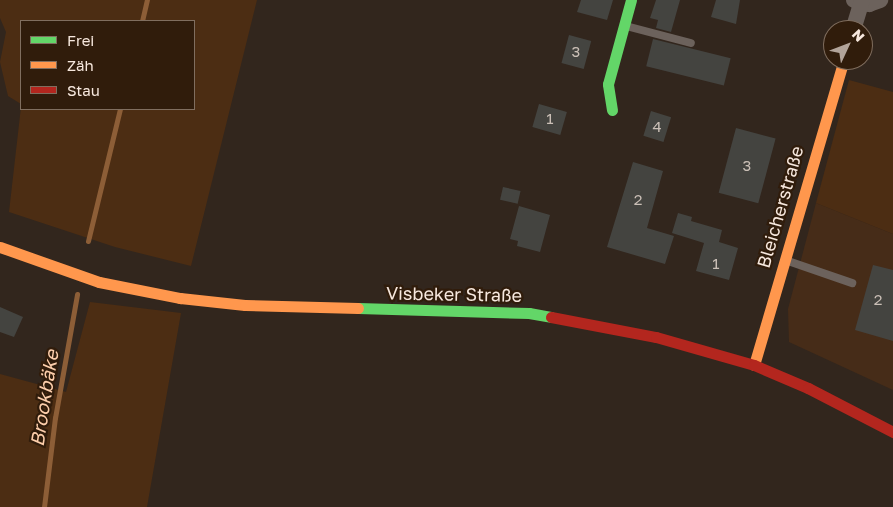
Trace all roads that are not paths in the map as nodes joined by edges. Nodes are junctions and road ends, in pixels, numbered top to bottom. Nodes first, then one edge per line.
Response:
1 (631, 0) edge
2 (880, 0) edge
3 (857, 2) edge
4 (854, 20) edge
5 (624, 26) junction
6 (691, 43) dead end
7 (841, 70) edge
8 (612, 110) dead end
9 (0, 247) edge
10 (786, 260) junction
11 (852, 283) dead end
12 (754, 365) junction
13 (893, 432) edge

1 - 5 main road
2 - 3 street
3 - 4 street
5 - 6 lane
5 - 8 main road
7 - 10 main road, Bleicherstraße
9 - 12 main road, Visbeker Straße
10 - 11 lane
10 - 12 main road, Bleicherstraße
12 - 13 main road, Visbeker Straße

